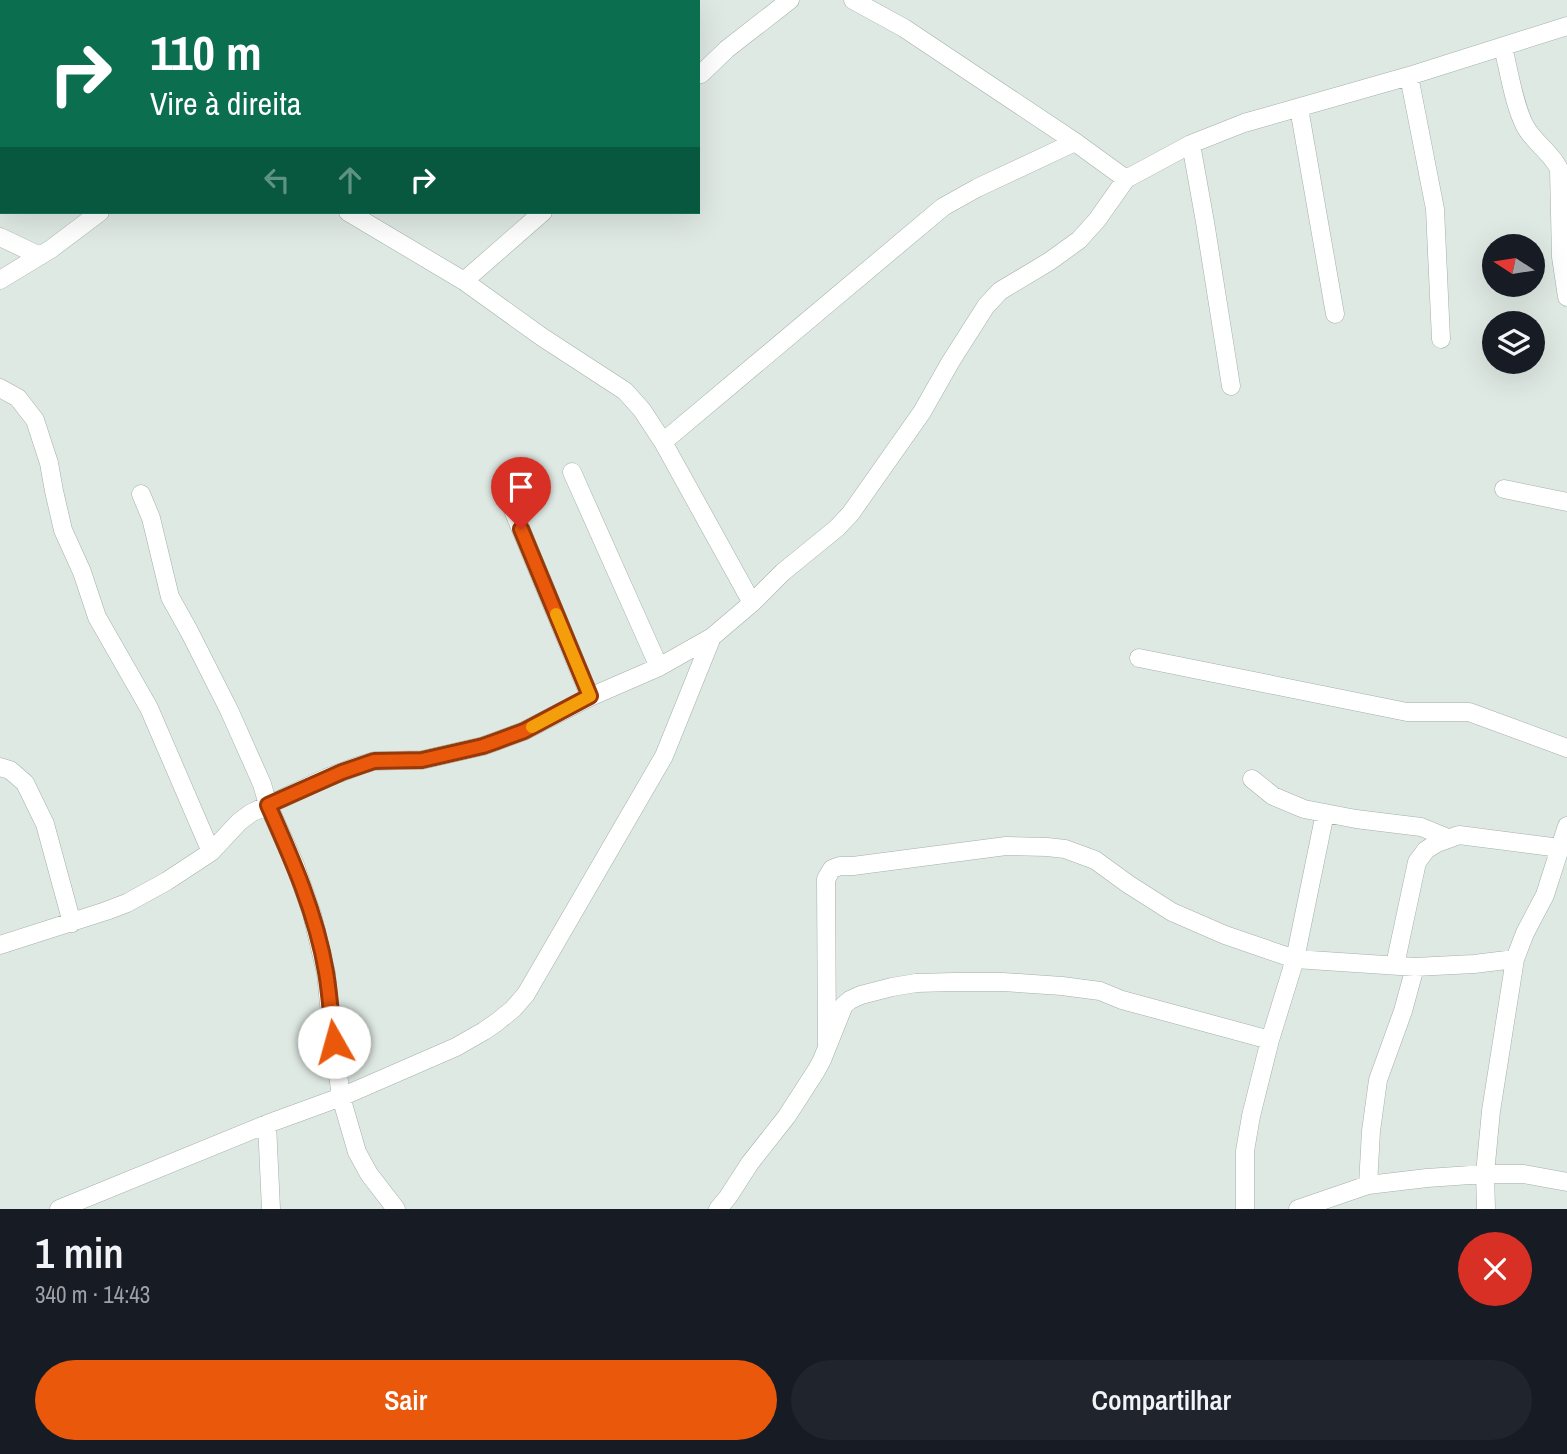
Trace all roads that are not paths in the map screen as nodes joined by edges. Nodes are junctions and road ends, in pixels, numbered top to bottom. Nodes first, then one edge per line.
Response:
1 (790, 0) edge
2 (853, 0) edge
3 (1567, 26) edge
4 (1503, 47) junction
5 (700, 73) edge
6 (1409, 76) junction
7 (1299, 108) junction
8 (1074, 142) junction
9 (1191, 144) junction
10 (1126, 179) junction
11 (97, 214) edge
12 (351, 214) edge
13 (541, 214) edge
14 (0, 237) edge
15 (40, 256) junction
16 (0, 280) edge
17 (464, 281) junction
18 (1567, 297) edge
19 (1335, 314) dead end
20 (1441, 339) dead end
21 (1231, 386) dead end
22 (0, 388) edge
23 (663, 442) junction
24 (572, 472) dead end
25 (501, 481) dead end
26 (1504, 489) dead end
27 (141, 494) dead end
28 (1567, 502) edge
29 (752, 603) junction
30 (712, 636) junction
31 (1139, 658) dead end
32 (659, 667) junction
33 (590, 696) junction
34 (1567, 748) edge
35 (0, 767) edge
36 (1252, 779) dead end
37 (268, 805) junction
38 (1325, 813) junction
39 (1567, 827) edge
40 (1448, 838) junction
41 (1560, 848) junction
42 (211, 852) junction
43 (1560, 875) edge
44 (72, 923) junction
45 (0, 944) edge
46 (1295, 959) junction
47 (1515, 959) junction
48 (1395, 965) junction
49 (1415, 967) junction
50 (1270, 1040) junction
51 (827, 1045) junction
52 (341, 1097) junction
53 (267, 1124) junction
54 (1485, 1174) junction
55 (1567, 1182) edge
56 (1368, 1185) junction
57 (59, 1209) edge
58 (271, 1209) edge
59 (396, 1209) edge
60 (718, 1209) edge
61 (1245, 1209) edge
62 (1298, 1209) edge
63 (1486, 1209) edge

1 - 5 street
2 - 8 street
3 - 4 street
4 - 6 street
4 - 18 street
6 - 7 street
6 - 20 street
7 - 9 street
7 - 19 street
8 - 10 street
8 - 23 street
9 - 10 street
9 - 21 street
10 - 29 street
11 - 15 street
12 - 17 street
13 - 17 street
14 - 15 street
15 - 16 street
17 - 23 street
22 - 42 street
23 - 29 street
24 - 32 street
25 - 33 street
26 - 28 street
27 - 37 street
29 - 30 street
30 - 32 street
30 - 52 street
31 - 34 street
32 - 33 street
33 - 37 street
35 - 44 street
36 - 38 street
37 - 42 street
37 - 52 street
38 - 40 street
38 - 46 street
39 - 41 street
40 - 41 street
40 - 48 street
41 - 43 street
42 - 44 street
43 - 47 street
44 - 45 street
46 - 48 street
46 - 50 street
46 - 51 street
47 - 49 street
47 - 54 street
48 - 49 street
49 - 56 street
50 - 51 street
50 - 61 street
51 - 60 street
52 - 53 street
52 - 59 street
53 - 57 street
53 - 58 street
54 - 55 street
54 - 56 street
54 - 63 street
56 - 62 street

